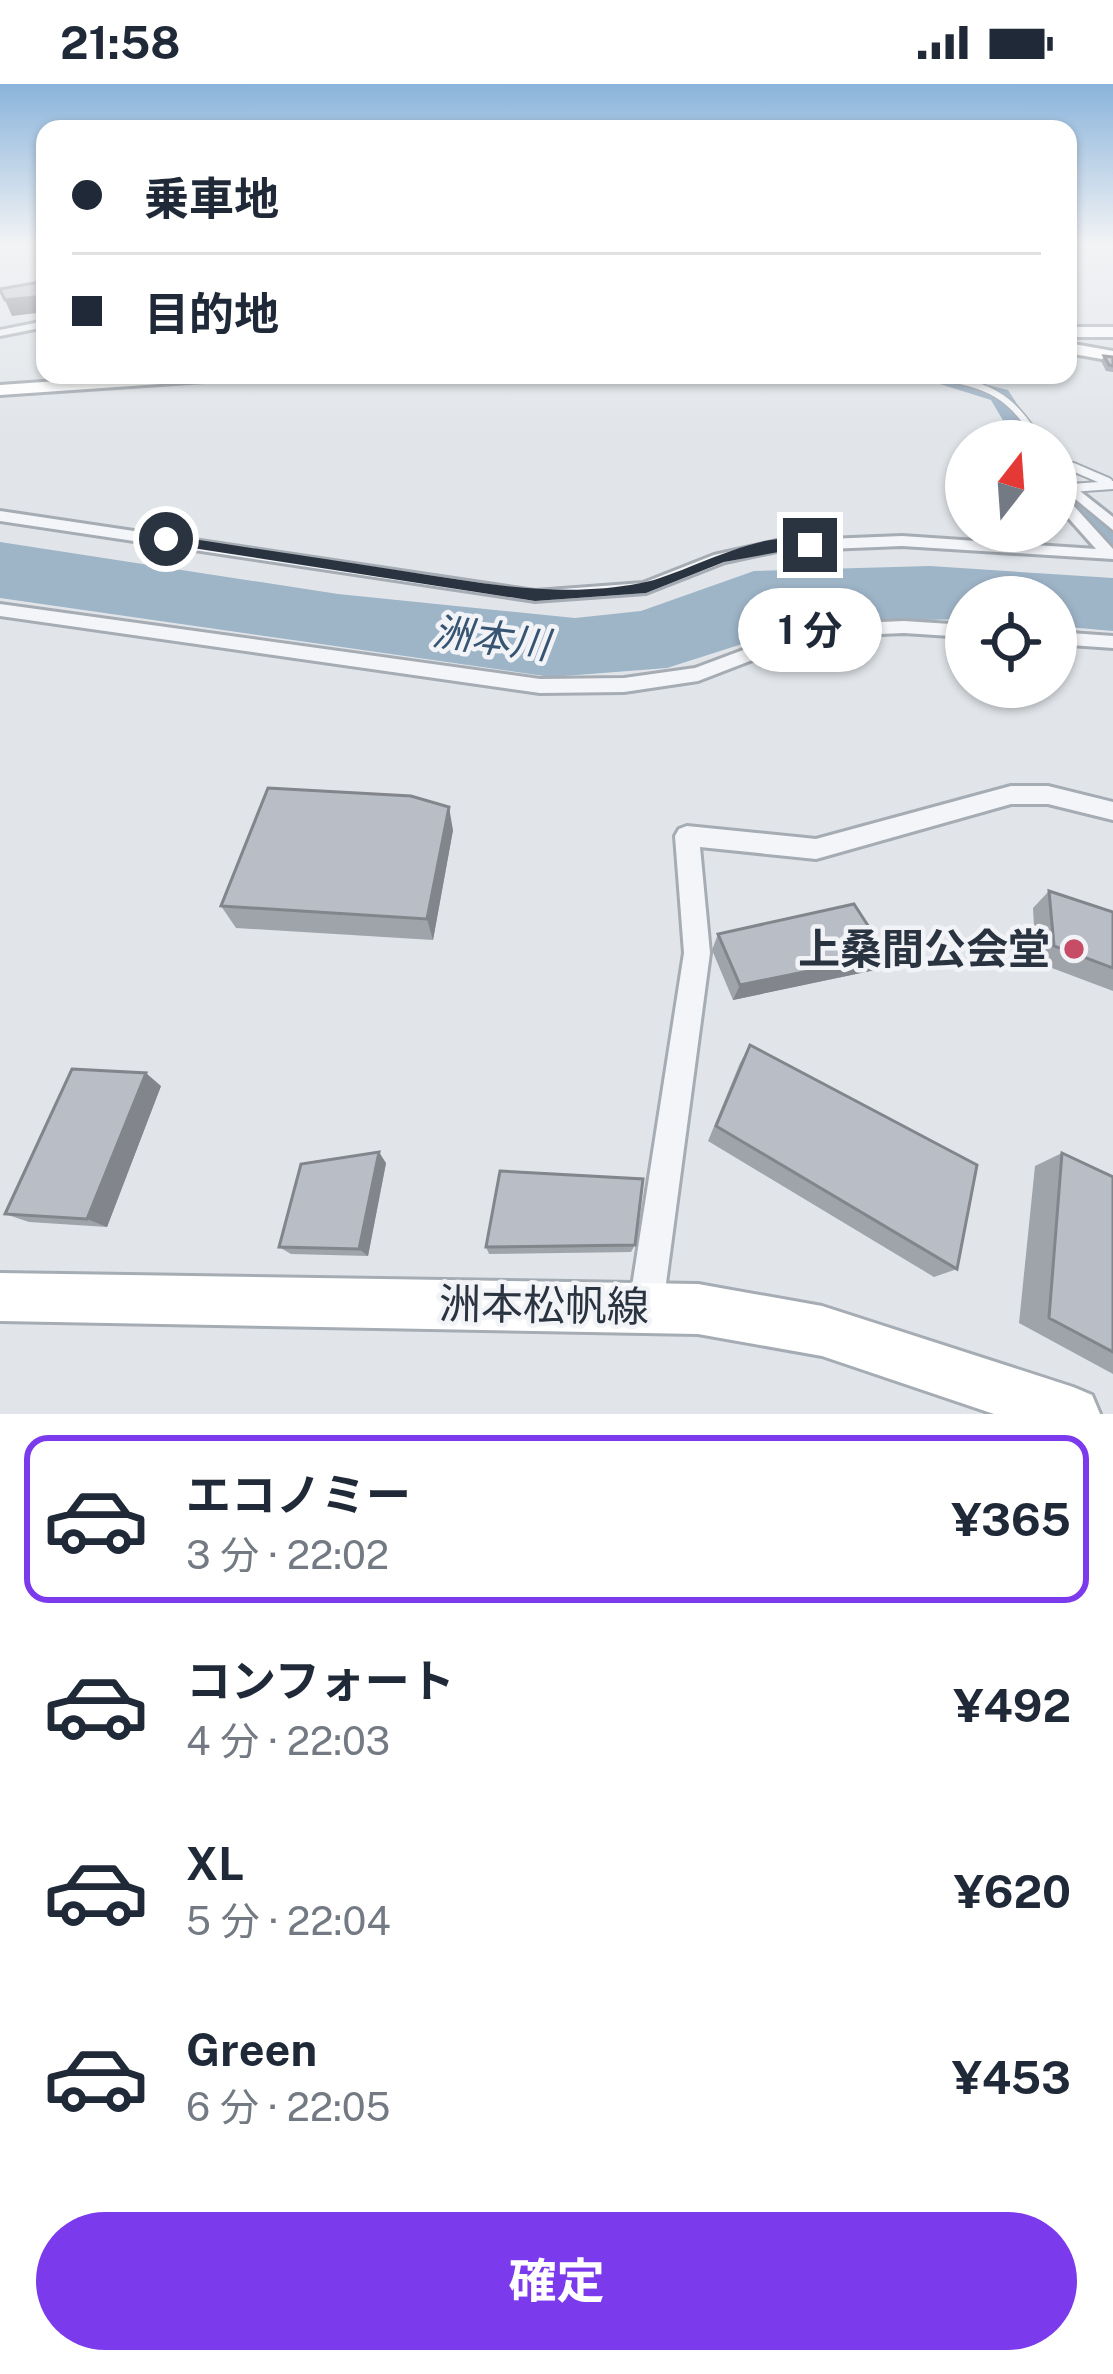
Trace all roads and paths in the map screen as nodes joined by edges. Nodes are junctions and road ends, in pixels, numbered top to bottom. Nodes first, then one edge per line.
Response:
1 (36, 326) edge
2 (1077, 332) edge
3 (1113, 332) edge
4 (0, 333) edge
5 (1077, 350) edge
6 (1113, 356) edge
7 (88, 384) edge
8 (970, 384) edge
9 (0, 390) edge
10 (1027, 420) edge
11 (1077, 469) edge
12 (1113, 485) edge
13 (1077, 489) edge
14 (1077, 501) edge
15 (1077, 512) edge
16 (0, 516) edge
17 (1113, 525) edge
18 (945, 544) edge
19 (1065, 552) edge
20 (0, 610) edge
21 (945, 630) edge
22 (1077, 639) edge
23 (1113, 642) edge
24 (1113, 811) edge
25 (0, 1297) edge
26 (646, 1306) junction
27 (1073, 1414) edge

1 - 4 street
2 - 3 main road
5 - 6 main road
7 - 9 main road
8 - 10 lane
11 - 12 lane
12 - 13 lane
14 - 17 street
15 - 19 street
16 - 18 street
20 - 21 street
22 - 23 street
24 - 26 street
25 - 26 main road, 洲本松帆線
26 - 27 main road, 洲本松帆線

